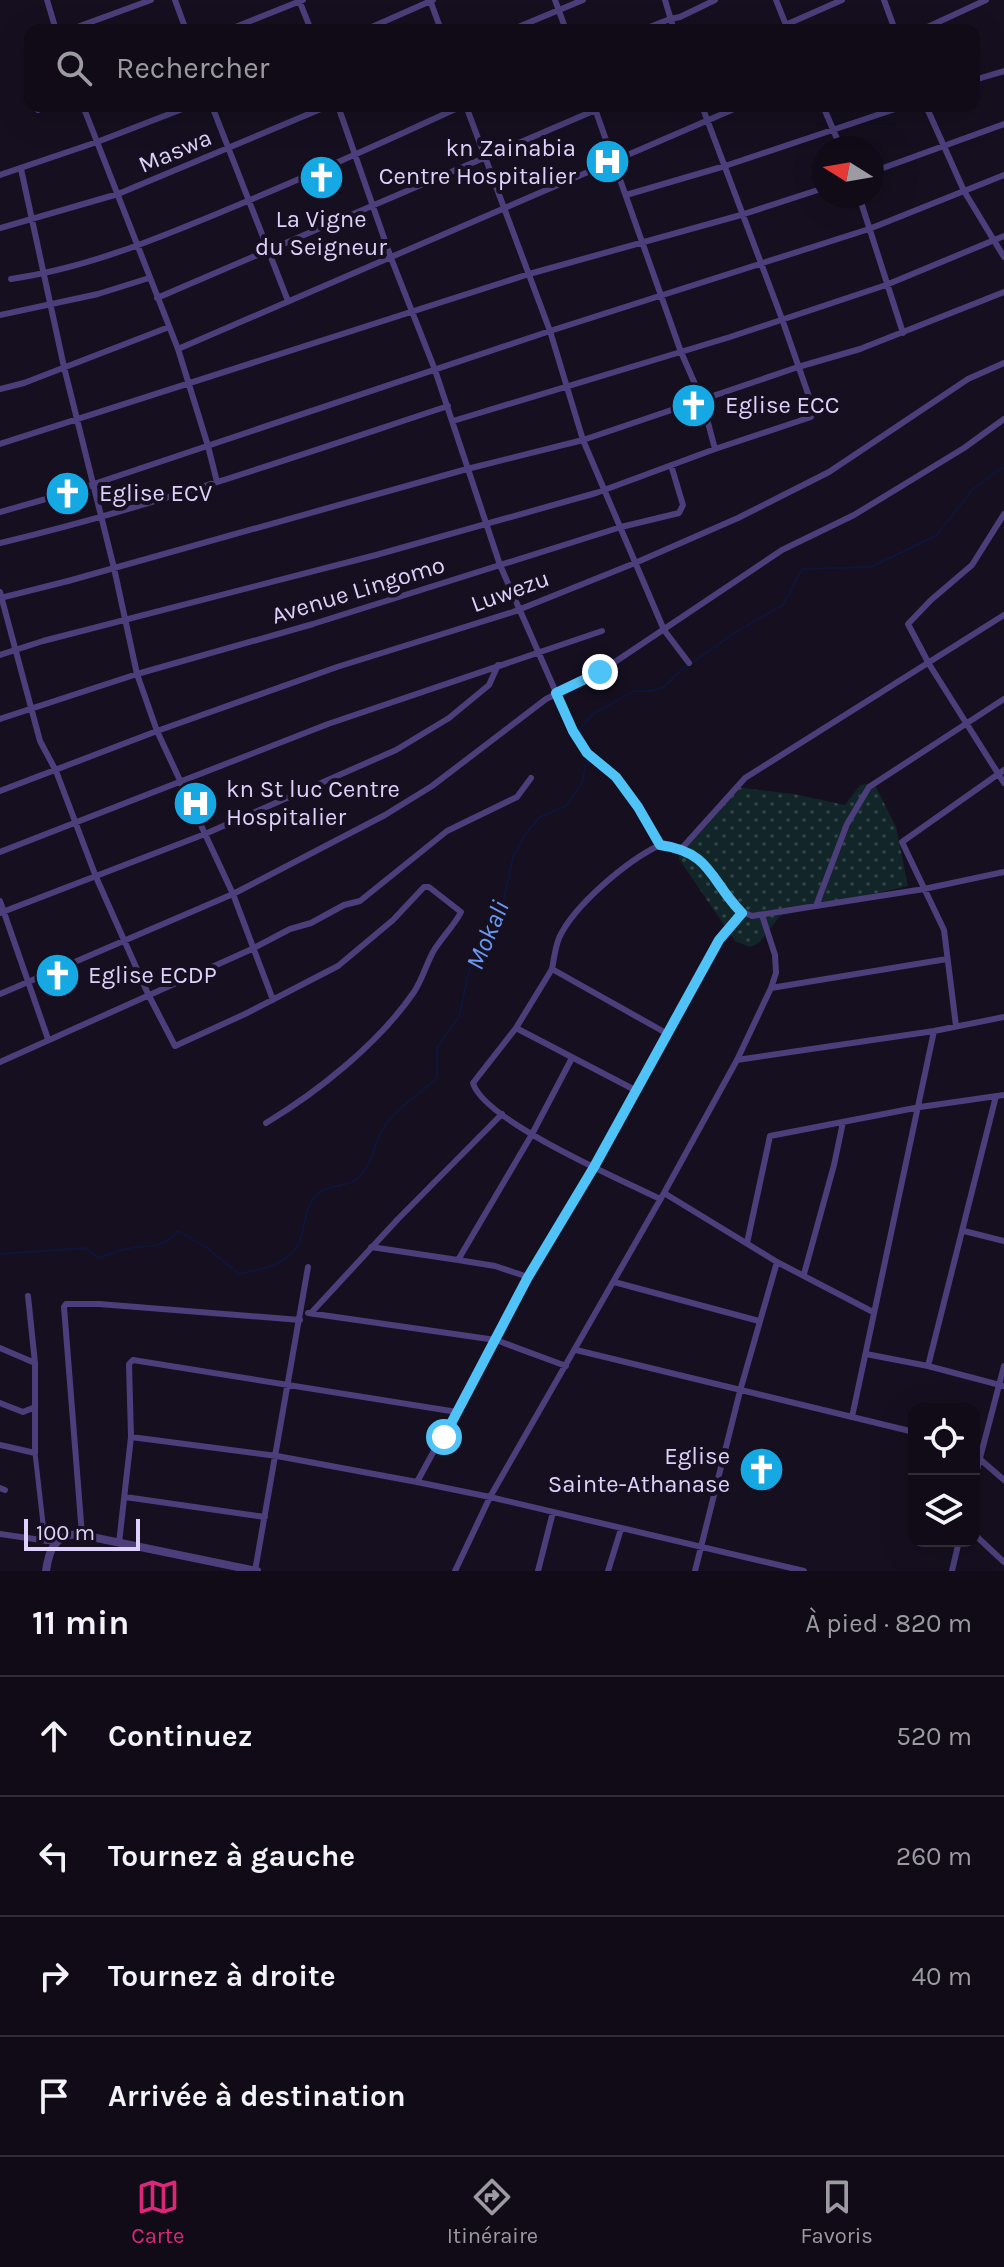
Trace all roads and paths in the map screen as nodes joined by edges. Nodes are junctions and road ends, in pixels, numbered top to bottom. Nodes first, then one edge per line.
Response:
1 (47, 0) edge
2 (151, 0) edge
3 (175, 0) edge
4 (431, 0) edge
5 (555, 0) edge
6 (583, 0) edge
7 (665, 0) edge
8 (715, 0) edge
9 (776, 0) edge
10 (842, 0) edge
11 (884, 0) edge
12 (986, 0) edge
13 (301, 1) edge
14 (559, 11) junction
15 (670, 19) junction
16 (54, 24) edge
17 (85, 24) edge
18 (184, 24) edge
19 (243, 24) edge
20 (309, 24) edge
21 (378, 24) edge
22 (439, 24) edge
23 (526, 24) edge
24 (564, 24) edge
25 (657, 24) edge
26 (672, 24) edge
27 (785, 24) edge
28 (795, 24) edge
29 (893, 24) edge
30 (934, 24) edge
31 (1004, 71) edge
32 (980, 78) edge
33 (85, 112) edge
34 (174, 112) edge
35 (214, 112) edge
36 (314, 112) edge
37 (340, 112) edge
38 (451, 112) edge
39 (467, 112) edge
40 (586, 112) edge
41 (596, 112) edge
42 (704, 112) edge
43 (728, 112) edge
44 (826, 112) edge
45 (887, 112) edge
46 (928, 112) edge
47 (708, 121) junction
48 (1004, 124) edge
49 (834, 131) junction
50 (836, 136) edge
51 (97, 142) junction
52 (942, 146) junction
53 (227, 149) junction
54 (355, 155) junction
55 (487, 157) junction
56 (614, 161) junction
57 (725, 166) junction
58 (884, 168) edge
59 (21, 169) junction
60 (0, 175) edge
61 (1004, 175) edge
62 (964, 191) junction
63 (812, 192) edge
64 (118, 194) junction
65 (626, 195) junction
66 (248, 201) junction
67 (372, 206) junction
68 (863, 208) edge
69 (506, 209) junction
70 (741, 215) junction
71 (32, 218) junction
72 (0, 228) edge
73 (869, 229) junction
74 (1004, 236) edge
75 (995, 240) junction
76 (642, 242) junction
77 (138, 247) junction
78 (268, 252) junction
79 (1004, 257) edge
80 (391, 258) junction
81 (760, 263) junction
82 (43, 274) junction
83 (529, 274) junction
84 (149, 278) junction
85 (11, 279) dead end
86 (886, 285) junction
87 (1004, 292) edge
88 (661, 295) junction
89 (157, 298) junction
90 (288, 301) junction
91 (50, 305) junction
92 (414, 312) junction
93 (0, 315) edge
94 (782, 319) junction
95 (169, 327) junction
96 (550, 331) junction
97 (903, 333) junction
98 (178, 349) junction
99 (681, 352) junction
100 (1004, 363) edge
101 (64, 367) junction
102 (798, 367) junction
103 (435, 370) junction
104 (189, 384) junction
105 (567, 386) junction
106 (0, 389) edge
107 (702, 400) junction
108 (448, 406) junction
109 (1004, 419) edge
110 (76, 420) junction
111 (453, 421) junction
112 (583, 440) junction
113 (0, 444) edge
114 (208, 446) junction
115 (715, 449) junction
116 (671, 465) junction
117 (467, 469) junction
118 (217, 482) junction
119 (91, 484) junction
120 (604, 490) junction
121 (0, 512) edge
122 (1004, 514) edge
123 (100, 517) junction
124 (485, 523) junction
125 (621, 527) junction
126 (0, 543) edge
127 (635, 563) junction
128 (500, 565) junction
129 (114, 568) junction
130 (1, 596) edge
131 (519, 609) junction
132 (1004, 615) edge
133 (125, 620) junction
134 (664, 630) junction
135 (602, 631) dead end
136 (15, 650) junction
137 (538, 652) junction
138 (0, 655) edge
139 (689, 663) dead end
140 (929, 664) junction
141 (498, 665) junction
142 (137, 674) junction
143 (556, 693) junction
144 (1004, 699) edge
145 (32, 708) junction
146 (0, 719) edge
147 (968, 723) junction
148 (157, 731) junction
149 (56, 771) junction
150 (1001, 772) edge
151 (531, 778) dead end
152 (181, 783) junction
153 (1004, 783) edge
154 (0, 791) edge
155 (76, 824) junction
156 (205, 834) junction
157 (660, 845) junction
158 (682, 848) junction
159 (0, 852) edge
160 (1004, 872) edge
161 (96, 877) junction
162 (924, 889) junction
163 (233, 894) junction
164 (0, 901) edge
165 (816, 906) junction
166 (2, 913) edge
167 (742, 913) junction
168 (762, 915) junction
169 (124, 939) junction
170 (252, 949) junction
171 (947, 959) junction
172 (552, 969) junction
173 (27, 981) junction
174 (771, 988) junction
175 (0, 994) edge
176 (148, 994) junction
177 (273, 1000) junction
178 (1004, 1017) edge
179 (956, 1026) junction
180 (516, 1028) junction
181 (934, 1031) junction
182 (666, 1033) junction
183 (48, 1039) junction
184 (572, 1058) junction
185 (737, 1060) junction
186 (0, 1062) edge
187 (635, 1090) junction
188 (1000, 1096) edge
189 (920, 1107) junction
190 (502, 1114) junction
191 (843, 1122) junction
192 (266, 1123) dead end
193 (531, 1136) junction
194 (594, 1167) junction
195 (662, 1196) junction
196 (964, 1231) junction
197 (1004, 1241) edge
198 (747, 1243) junction
199 (371, 1247) junction
200 (458, 1260) junction
201 (777, 1262) junction
202 (308, 1267) dead end
203 (804, 1274) junction
204 (528, 1277) junction
205 (614, 1282) junction
206 (28, 1296) dead end
207 (873, 1312) junction
208 (311, 1313) junction
209 (301, 1316) junction
210 (759, 1321) junction
211 (496, 1340) junction
212 (0, 1348) edge
213 (576, 1350) junction
214 (866, 1354) junction
215 (35, 1363) junction
216 (566, 1366) junction
217 (928, 1366) junction
218 (1004, 1366) edge
219 (289, 1385) junction
220 (1002, 1385) edge
221 (740, 1391) junction
222 (0, 1403) edge
223 (35, 1407) junction
224 (457, 1412) junction
225 (852, 1417) junction
226 (908, 1431) edge
227 (131, 1437) junction
228 (0, 1445) edge
229 (980, 1447) edge
230 (35, 1453) junction
231 (277, 1456) junction
232 (980, 1458) edge
233 (1004, 1480) edge
234 (417, 1482) junction
235 (125, 1497) junction
236 (490, 1497) junction
237 (553, 1512) junction
238 (265, 1517) junction
239 (621, 1529) junction
240 (0, 1534) edge
241 (82, 1535) junction
242 (980, 1540) edge
243 (50, 1542) junction
244 (119, 1543) junction
245 (701, 1546) junction
246 (958, 1547) edge
247 (1004, 1562) edge
248 (771, 1563) junction
249 (46, 1571) edge
250 (256, 1571) edge
251 (455, 1571) edge
252 (538, 1571) edge
253 (608, 1571) edge
254 (695, 1571) edge
255 (769, 1571) edge
256 (804, 1571) edge
257 (952, 1571) edge

1 - 16 street
2 - 17 street
3 - 18 street
4 - 21 street
4 - 22 street
5 - 14 street
6 - 14 street
7 - 15 street
8 - 15 street
9 - 27 street
10 - 28 street
11 - 29 street
12 - 30 street
13 - 19 street
13 - 20 street
14 - 23 street
14 - 24 street
15 - 25 street
15 - 26 street
31 - 32 street
33 - 51 street
34 - 51 street
35 - 53 street
36 - 53 street, Maswa
37 - 54 street
38 - 54 street
39 - 55 street
40 - 55 street
41 - 56 street
42 - 47 street
43 - 47 street
44 - 49 street
45 - 49 street
46 - 52 street
47 - 56 street
47 - 57 street
48 - 52 street
49 - 50 street
49 - 57 street
51 - 59 street
51 - 64 street
52 - 58 street
52 - 62 street
53 - 64 street, Maswa
53 - 66 street
54 - 66 street
54 - 67 street
55 - 67 street
55 - 69 street
56 - 65 street
56 - 69 street
57 - 65 street
57 - 70 street
59 - 60 street
59 - 71 street
61 - 62 street
62 - 73 street
62 - 75 street
63 - 70 street
64 - 71 street, Maswa
64 - 77 street
65 - 76 street
66 - 77 street
66 - 78 street
67 - 78 street
67 - 80 street
68 - 73 street
69 - 80 street
69 - 83 street
70 - 76 street
70 - 81 street
71 - 72 street, Maswa
71 - 82 street
73 - 81 street
73 - 86 street
74 - 75 street
75 - 79 street
75 - 86 street
76 - 83 street
76 - 88 street
77 - 82 street
77 - 84 street
78 - 89 street
78 - 90 street
80 - 90 street
80 - 92 street
81 - 88 street
81 - 94 street
82 - 85 street
82 - 91 street
83 - 92 street
83 - 96 street
84 - 89 street
84 - 91 street
86 - 94 street
86 - 97 street
87 - 97 street
88 - 96 street
88 - 99 street
89 - 95 street
90 - 98 street
91 - 93 street
91 - 101 street
92 - 103 street
92 - 104 street
94 - 99 street
94 - 102 street
95 - 98 street
95 - 101 street
96 - 103 street
96 - 105 street
97 - 102 street
98 - 104 street
99 - 105 street
99 - 107 street
100 - 127 street, Luwezu
101 - 106 street
101 - 110 street
102 - 107 street
102 - 115 street
103 - 108 street
103 - 114 street
104 - 110 street
104 - 114 street
105 - 111 street
105 - 112 street
107 - 112 street
107 - 115 street
108 - 111 street
108 - 118 street
109 - 134 street
110 - 113 street
110 - 119 street
111 - 117 street
112 - 117 street
112 - 120 street
114 - 118 street
114 - 119 street
115 - 116 street
116 - 120 street
116 - 125 street, Avenue Lingomo
117 - 124 street
117 - 129 street
118 - 123 street
119 - 121 street
119 - 123 street
120 - 124 street
120 - 125 street
122 - 140 street
123 - 126 street
123 - 129 street
124 - 128 street
124 - 133 street
125 - 127 street
125 - 128 street, Avenue Lingomo
127 - 131 street, Luwezu
127 - 134 street
128 - 131 street
128 - 142 street, Avenue Lingomo
129 - 130 street
129 - 133 street
130 - 136 street
131 - 137 street
131 - 148 street, Luwezu
132 - 140 street
133 - 136 street
133 - 142 street
134 - 139 street
134 - 143 street
135 - 137 street
136 - 138 street
136 - 145 street
137 - 141 street
137 - 143 street
140 - 147 street
140 - 158 street
141 - 152 street
141 - 156 street
142 - 145 street, Avenue Lingomo
142 - 148 street
143 - 157 street
143 - 163 street
144 - 147 street
145 - 146 street, Avenue Lingomo
145 - 149 street
147 - 150 street
147 - 165 street
148 - 149 street, Luwezu
148 - 152 street
149 - 154 street, Luwezu
149 - 155 street
150 - 153 street
150 - 162 street
151 - 170 street
152 - 155 street
152 - 156 street
155 - 159 street
155 - 161 street
156 - 161 street
156 - 163 street
157 - 158 street
157 - 172 street
158 - 167 street
160 - 162 street
161 - 166 street
161 - 169 street
162 - 165 street
162 - 171 street
163 - 169 street
163 - 170 street
164 - 166 street
165 - 168 street
166 - 173 street
167 - 168 street
167 - 182 street
168 - 174 street
169 - 173 street
169 - 176 street
170 - 176 street
170 - 177 street
171 - 174 street
171 - 179 street
172 - 180 street
172 - 182 street
173 - 175 street
173 - 183 street
174 - 185 street
176 - 177 street
176 - 183 street
177 - 192 street
178 - 179 street
179 - 181 street
180 - 184 street
180 - 190 street
181 - 185 street
181 - 189 street
182 - 187 street
183 - 186 street
184 - 187 street
184 - 193 street
185 - 195 street
187 - 194 street
188 - 189 street
188 - 196 street
189 - 191 street
189 - 207 street
190 - 193 street
190 - 199 street
191 - 198 street
191 - 203 street
193 - 194 street
193 - 200 street
194 - 195 street
194 - 204 street
195 - 198 street
195 - 205 street
196 - 197 street
196 - 217 street
198 - 201 street
199 - 200 street
199 - 208 street
200 - 204 street
201 - 203 street
201 - 210 street
202 - 209 street
203 - 207 street
204 - 211 street
205 - 210 street
205 - 213 street
206 - 215 street
207 - 214 street
208 - 209 street
208 - 211 street
209 - 219 street
209 - 241 street
210 - 221 street
211 - 216 street
211 - 224 street
212 - 215 street
213 - 216 street
213 - 221 street
214 - 217 street
214 - 225 street
215 - 223 street
216 - 236 street
217 - 220 street
218 - 220 street
219 - 224 street
219 - 227 street
219 - 231 street
220 - 229 street
221 - 225 street
221 - 245 street
222 - 223 street
223 - 230 street
224 - 234 street
225 - 226 street
227 - 231 street
227 - 235 street
228 - 230 street
230 - 243 street
231 - 234 street
231 - 238 street
232 - 233 street
234 - 236 street
235 - 238 street
235 - 244 street
236 - 237 street
236 - 251 street
237 - 239 street
237 - 252 street
238 - 250 street
239 - 245 street
239 - 253 street
240 - 243 street
241 - 243 street
241 - 244 street
242 - 247 street
243 - 249 street
244 - 250 street
245 - 248 street
245 - 254 street
246 - 257 street
248 - 255 street
248 - 256 street

